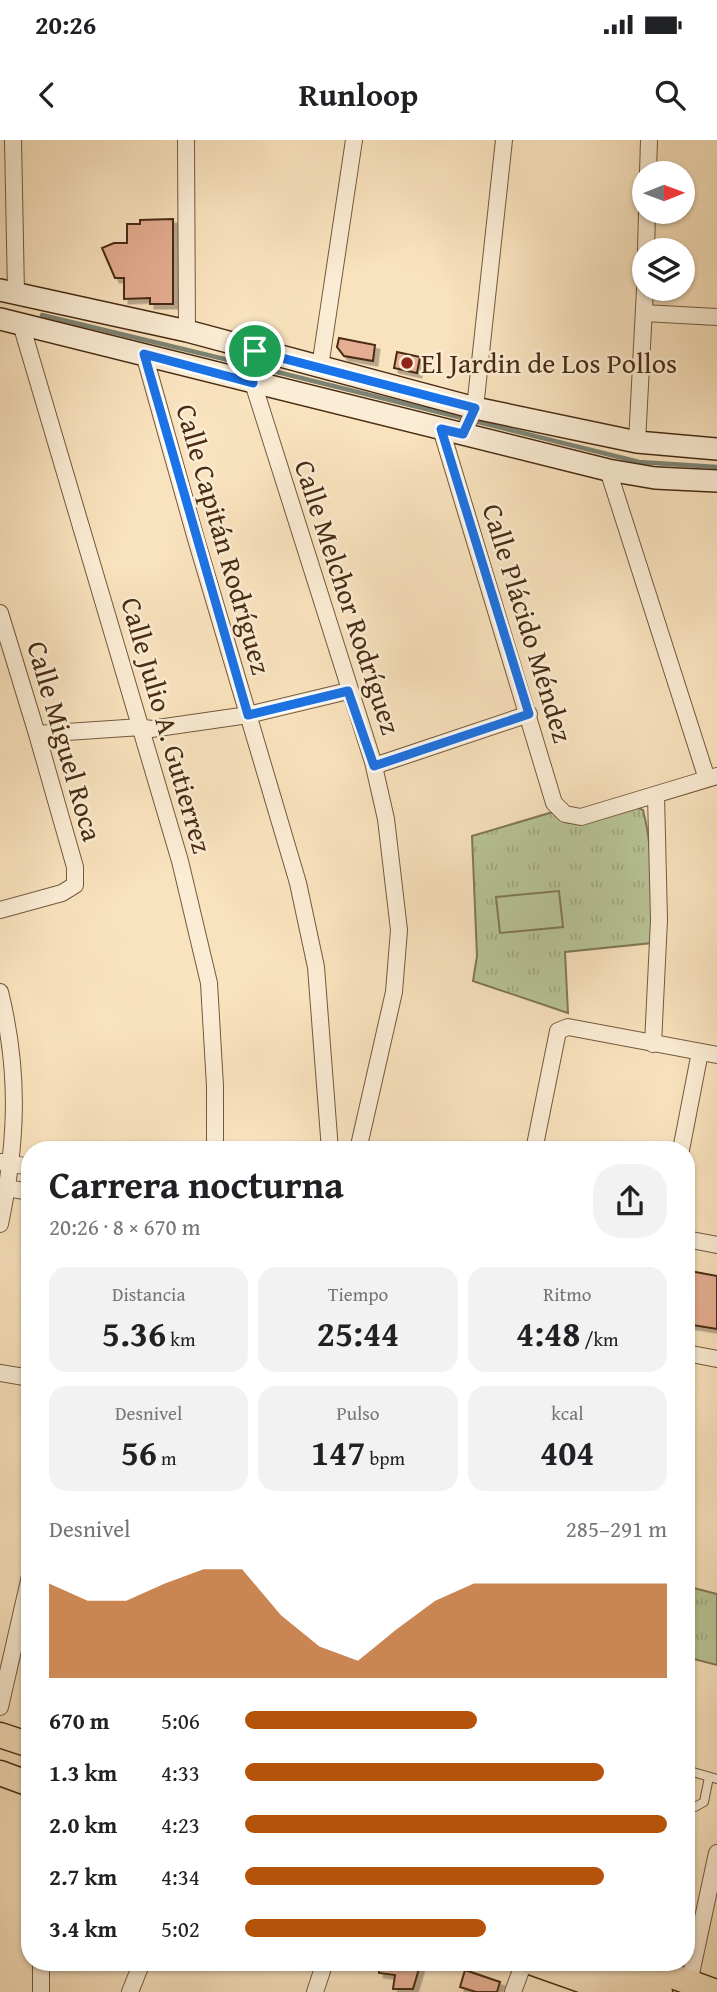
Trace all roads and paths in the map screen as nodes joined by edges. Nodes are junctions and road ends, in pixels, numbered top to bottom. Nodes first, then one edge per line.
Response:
1 (13, 140) edge
2 (186, 140) edge
3 (354, 140) edge
4 (505, 140) edge
5 (649, 140) edge
6 (648, 161) edge
7 (8, 291) edge
8 (47, 300) junction
9 (644, 301) edge
10 (644, 313) junction
11 (0, 317) edge
12 (717, 317) edge
13 (21, 324) junction
14 (187, 331) junction
15 (144, 354) junction
16 (253, 366) junction
17 (320, 367) junction
18 (469, 421) junction
19 (441, 429) junction
20 (637, 442) junction
21 (717, 449) edge
22 (608, 470) junction
23 (717, 481) edge
24 (0, 613) edge
25 (348, 691) junction
26 (529, 714) junction
27 (248, 715) junction
28 (141, 727) junction
29 (37, 734) junction
30 (374, 766) junction
31 (712, 778) edge
32 (656, 795) junction
33 (0, 910) edge
34 (0, 992) edge
35 (653, 1044) junction
36 (700, 1052) junction
37 (717, 1055) edge
38 (215, 1141) edge
39 (329, 1141) edge
40 (360, 1141) edge
41 (536, 1141) edge
42 (683, 1141) edge
43 (5, 1163) edge
44 (4, 1188) edge
45 (0, 1224) edge
46 (695, 1241) edge
47 (717, 1245) edge
48 (695, 1355) edge
49 (717, 1359) edge
50 (0, 1373) edge
51 (21, 1376) edge
52 (21, 1615) edge
53 (0, 1707) edge
54 (0, 1735) edge
55 (21, 1742) edge
56 (0, 1773) edge
57 (695, 1773) edge
58 (713, 1778) edge
59 (21, 1781) edge
60 (695, 1807) edge
61 (717, 1853) edge
62 (715, 1870) edge
63 (711, 1911) edge
64 (695, 1958) edge
65 (41, 1971) edge
66 (138, 1971) edge
67 (322, 1971) edge
68 (521, 1971) edge
69 (556, 1971) edge
70 (602, 1971) edge
71 (652, 1971) edge
72 (685, 1987) edge
73 (41, 1992) edge
74 (130, 1992) edge
75 (315, 1992) edge
76 (513, 1992) edge
77 (615, 1992) edge
78 (660, 1992) edge
79 (716, 1992) edge

1 - 7 street
2 - 14 street
3 - 17 street
4 - 18 street
5 - 6 street
7 - 8 street
7 - 11 street
8 - 13 street
8 - 14 street
9 - 10 street
10 - 12 street
10 - 20 street
11 - 13 street
13 - 15 street
13 - 28 street, Calle Julio A. Gutierrez
14 - 16 street
15 - 16 street
15 - 27 street, Calle Capitán Rodríguez
16 - 17 street
16 - 19 street
16 - 25 street, Calle Melchor Rodríguez
17 - 18 street
18 - 19 street
18 - 20 street
18 - 22 street
19 - 26 street, Calle Plácido Méndez
20 - 21 street
22 - 23 street
22 - 31 street
24 - 29 street, Calle Miguel Roca
25 - 27 street
25 - 30 street, Calle Melchor Rodríguez
26 - 30 street
26 - 32 street, Calle Plácido Méndez
27 - 28 street
27 - 39 street, Calle Capitán Rodríguez
28 - 29 street
28 - 38 street, Calle Julio A. Gutierrez
29 - 33 street, Calle Miguel Roca
30 - 40 street, Calle Melchor Rodríguez
31 - 32 street
32 - 35 street
34 - 43 street
35 - 36 street
35 - 41 street
36 - 37 street
36 - 42 street
43 - 44 street
44 - 45 street
46 - 47 street
48 - 49 street
50 - 51 street
52 - 53 street
54 - 55 main road
56 - 59 main road
57 - 58 lane
58 - 60 lane
61 - 62 street
62 - 63 street
63 - 64 street
65 - 73 street
66 - 74 street
67 - 75 street
68 - 76 street
69 - 77 main road
70 - 78 main road
71 - 72 main road
72 - 79 main road

